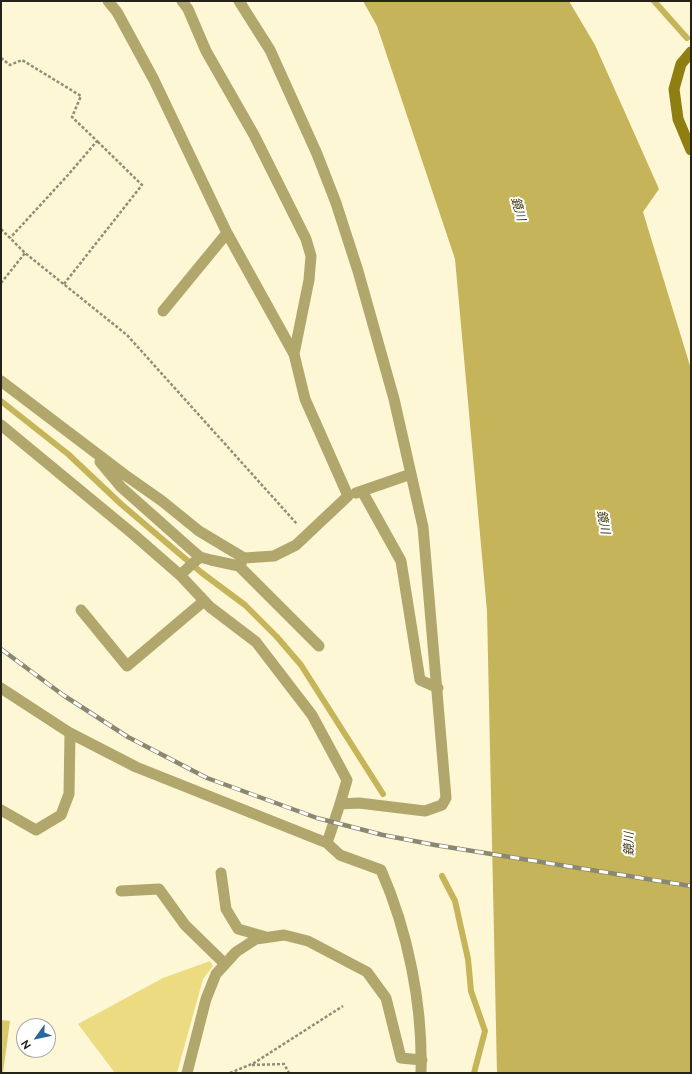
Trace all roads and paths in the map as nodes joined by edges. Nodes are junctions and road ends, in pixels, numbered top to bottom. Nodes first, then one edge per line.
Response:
1 (108, 1) edge
2 (182, 1) edge
3 (238, 1) edge
4 (691, 52) edge
5 (1, 58) edge
6 (97, 141) junction
7 (691, 150) edge
8 (1, 229) edge
9 (227, 233) junction
10 (10, 238) junction
11 (25, 253) junction
12 (1, 282) edge
13 (64, 284) junction
14 (163, 311) dead end
15 (294, 354) junction
16 (1, 381) edge
17 (1, 425) edge
18 (83, 442) junction
19 (411, 474) junction
20 (362, 491) junction
21 (348, 496) junction
22 (307, 535) junction
23 (200, 557) junction
24 (242, 562) junction
25 (181, 574) junction
26 (204, 601) junction
27 (81, 610) dead end
28 (319, 646) dead end
29 (1, 688) edge
30 (438, 688) junction
31 (70, 733) junction
32 (340, 804) junction
33 (1, 810) edge
34 (327, 843) junction
35 (221, 873) dead end
36 (121, 891) dead end
37 (269, 937) junction
38 (225, 964) junction
39 (343, 1006) dead end
40 (422, 1060) junction
41 (250, 1065) junction
42 (187, 1073) edge
43 (230, 1073) edge
44 (289, 1073) edge
45 (421, 1073) edge

1 - 9 street
2 - 15 street
3 - 19 street
4 - 7 main road
5 - 6 path
6 - 10 path
6 - 13 path
8 - 10 path
9 - 14 street
9 - 15 street
10 - 11 path
11 - 12 path
11 - 13 path
13 - 22 path
15 - 21 street
16 - 18 street
17 - 25 street
18 - 23 street
18 - 24 street
19 - 20 street
19 - 30 street
20 - 21 street
20 - 30 street
21 - 22 street
22 - 24 street
23 - 24 street
23 - 25 street
24 - 28 street
25 - 26 street
26 - 27 street
26 - 32 street
29 - 31 street
30 - 32 street
31 - 33 street
31 - 34 street
32 - 34 street
34 - 40 street
35 - 37 street
36 - 38 street
37 - 38 street
37 - 40 street
38 - 42 street
39 - 41 path
40 - 45 street
41 - 43 path
41 - 44 path

